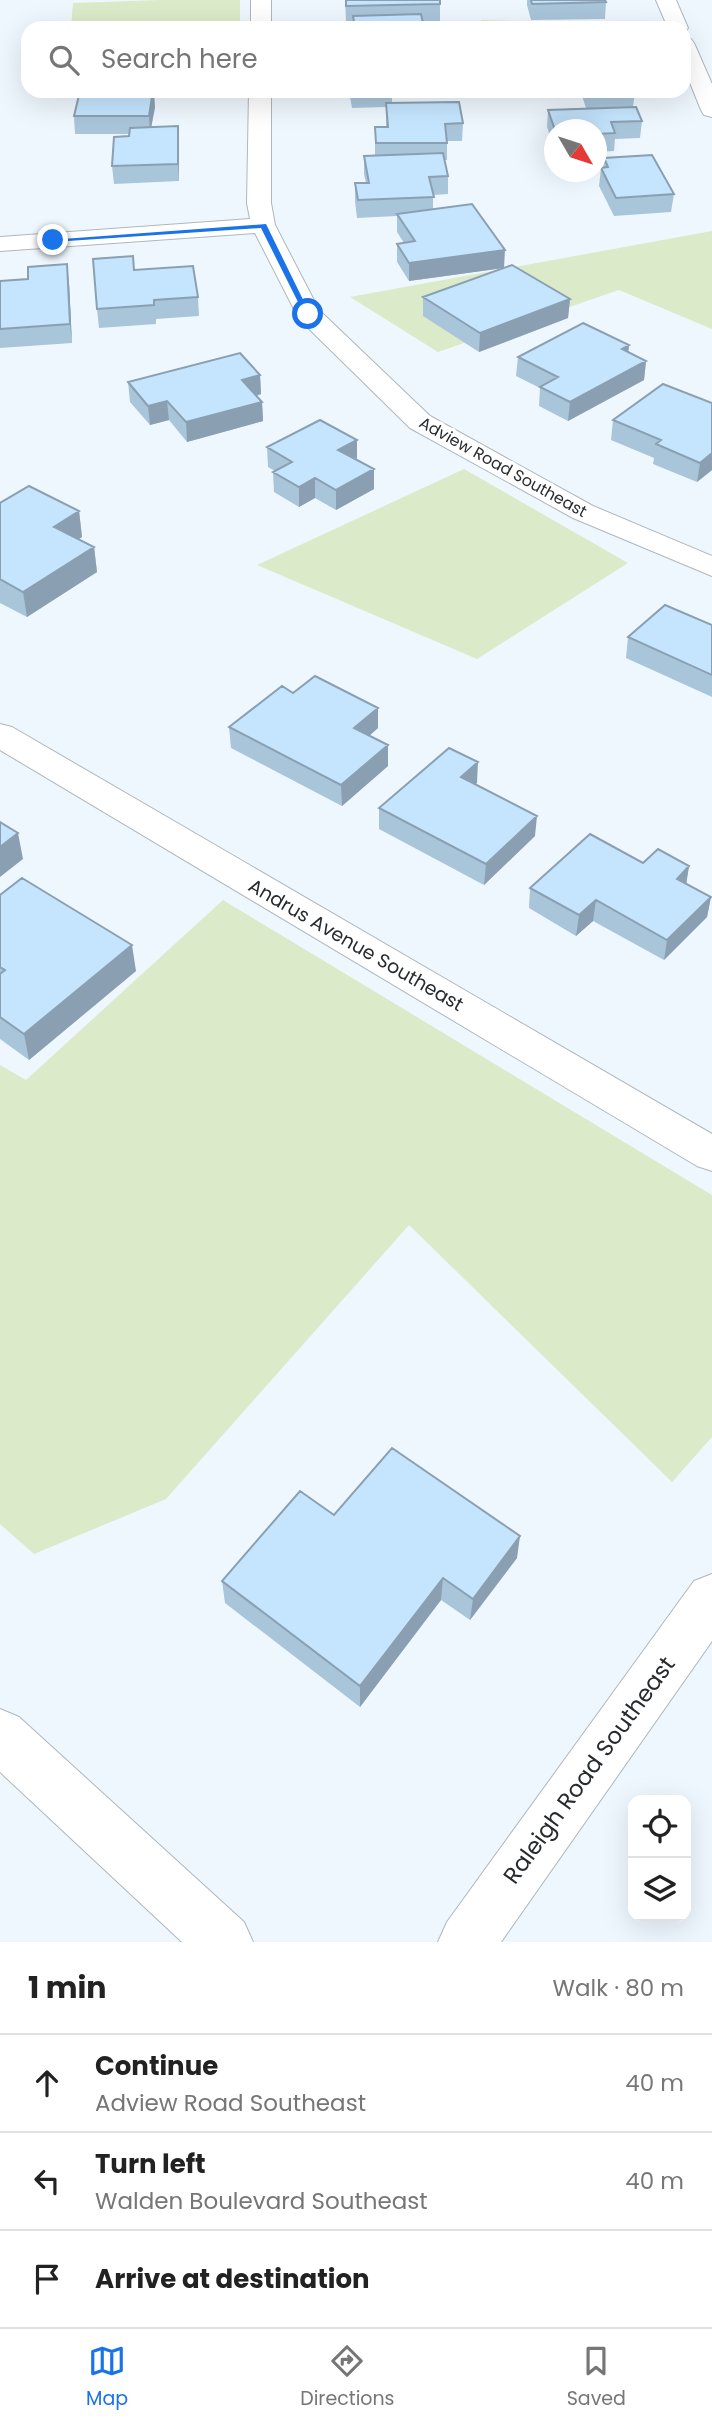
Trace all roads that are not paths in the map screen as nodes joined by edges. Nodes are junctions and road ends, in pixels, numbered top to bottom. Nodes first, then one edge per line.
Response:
1 (261, 0) edge
2 (666, 0) edge
3 (261, 21) edge
4 (675, 21) edge
5 (691, 60) edge
6 (260, 98) edge
7 (712, 110) edge
8 (263, 225) junction
9 (0, 243) edge
10 (712, 567) edge
11 (0, 735) edge
12 (712, 1154) edge
13 (712, 1598) edge
14 (0, 1736) edge
15 (224, 1942) edge
16 (467, 1942) edge

1 - 3 street
2 - 4 street
5 - 7 street
6 - 8 street, Adview Road Southeast
8 - 9 street
8 - 10 street, Adview Road Southeast
11 - 12 street, Andrus Avenue Southeast
13 - 16 street, Raleigh Road Southeast
14 - 15 street

